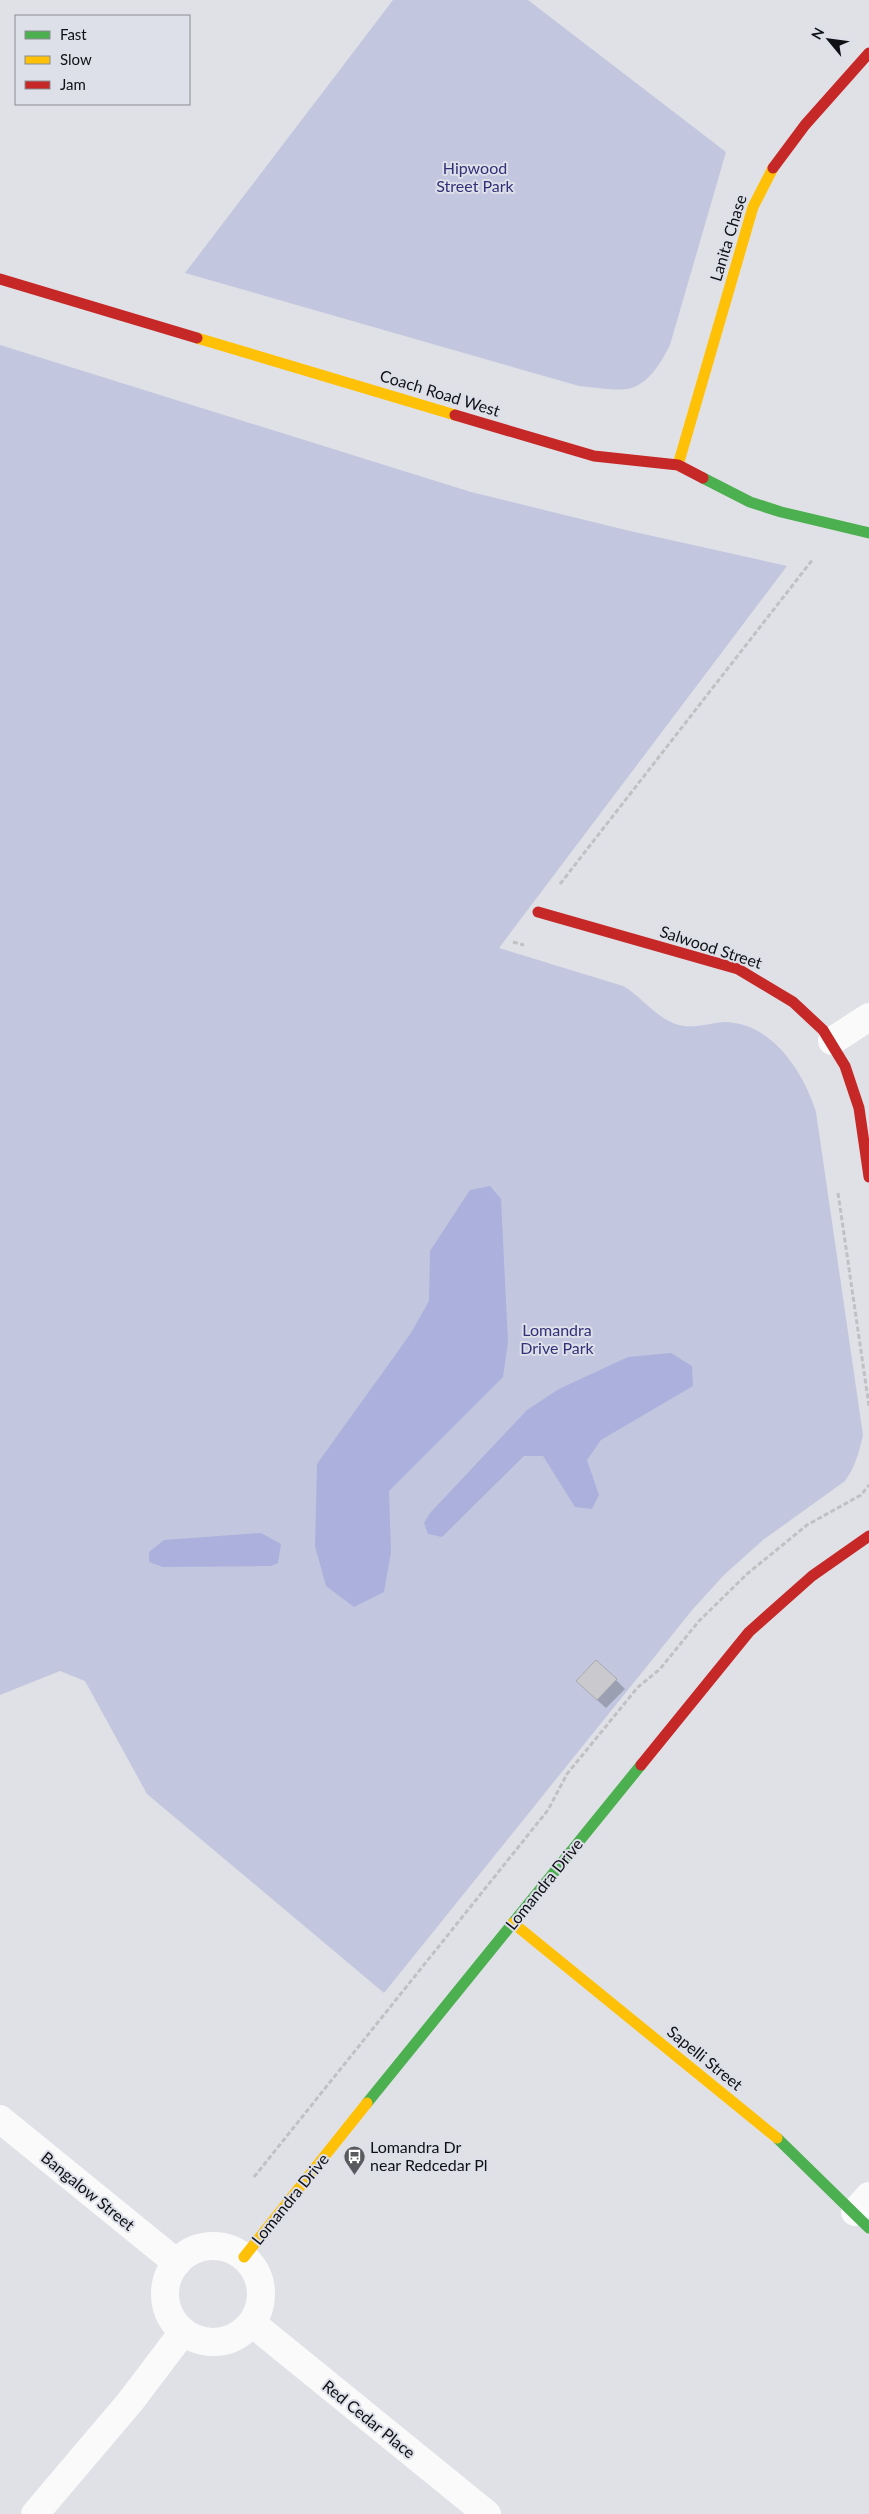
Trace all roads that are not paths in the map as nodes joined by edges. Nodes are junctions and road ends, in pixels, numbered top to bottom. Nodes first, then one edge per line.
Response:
1 (869, 53) edge
2 (0, 279) edge
3 (678, 465) junction
4 (869, 533) edge
5 (538, 912) road end
6 (869, 1017) edge
7 (832, 1041) junction
8 (869, 1177) edge
9 (869, 1536) edge
10 (513, 1923) junction
11 (0, 2119) edge
12 (864, 2212) edge
13 (244, 2256) junction
14 (177, 2263) junction
15 (252, 2323) junction
16 (183, 2332) junction
17 (35, 2514) edge
18 (487, 2514) edge

1 - 3 street, Lanita Chase
2 - 3 street, Coach Road West
3 - 4 street, Coach Road West
5 - 7 street, Salwood Street
6 - 7 street
7 - 8 street, Salwood Street
9 - 10 street, Lomandra Drive
10 - 12 street, Sapelli Street
10 - 13 street, Lomandra Drive
11 - 14 street, Bangalow Street
13 - 14 street
13 - 15 street
14 - 16 street
15 - 16 street
15 - 18 street, Red Cedar Place
16 - 17 street

